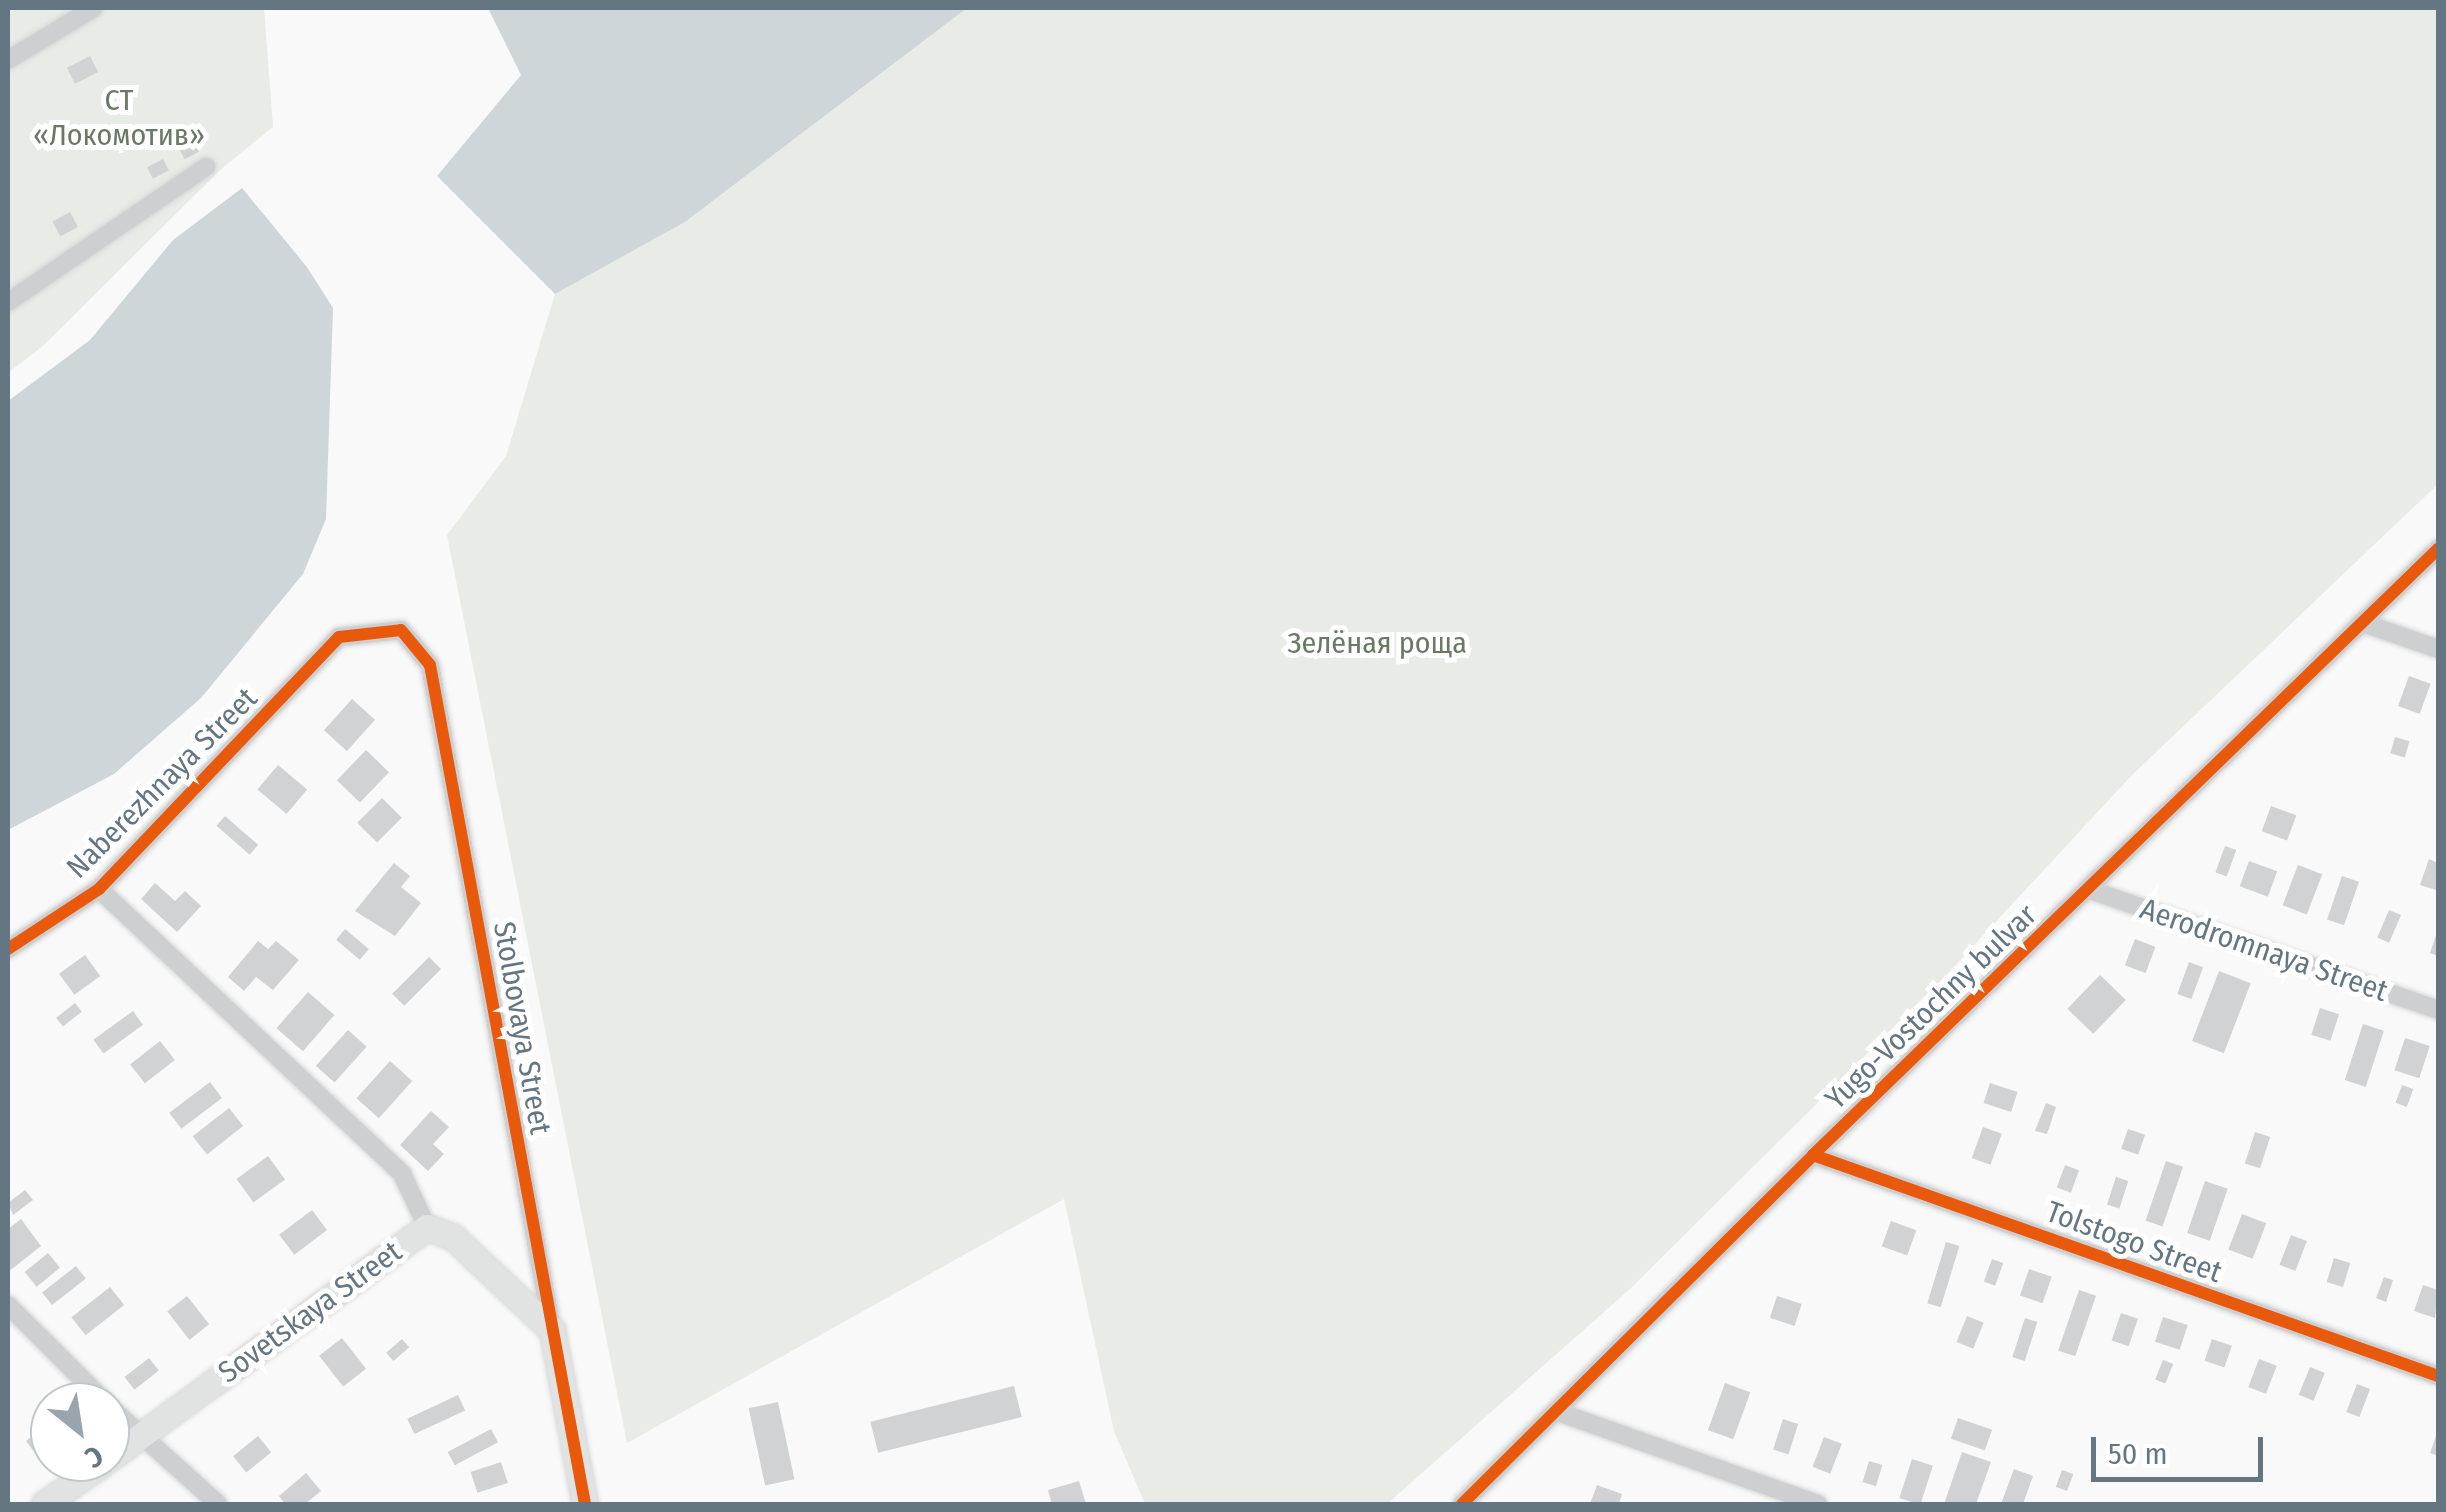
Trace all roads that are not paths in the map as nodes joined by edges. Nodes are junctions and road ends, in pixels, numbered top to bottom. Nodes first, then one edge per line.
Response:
1 (94, 8) edge
2 (8, 60) edge
3 (206, 167) dead end
4 (8, 302) edge
5 (2438, 548) edge
6 (2363, 623) junction
7 (339, 637) joint
8 (2438, 649) edge
9 (99, 889) junction
10 (2090, 890) junction
11 (8, 948) edge
12 (2438, 1010) edge
13 (1813, 1154) junction
14 (427, 1227) junction
15 (8, 1305) edge
16 (552, 1330) junction
17 (2438, 1376) edge
18 (84, 1382) edge
19 (1558, 1412) junction
20 (130, 1428) edge
21 (139, 1437) junction
22 (130, 1443) edge
23 (76, 1482) edge
24 (44, 1504) edge
25 (218, 1504) edge
26 (585, 1504) edge
27 (1462, 1504) edge
28 (1818, 1504) edge

1 - 2 street
3 - 4 street
5 - 6 street, Yugo-Vostochny bulvar
6 - 8 street
6 - 10 street, Yugo-Vostochny bulvar
7 - 9 street, Naberezhnaya Street
7 - 16 street, Stolbovaya Street
9 - 11 street, Naberezhnaya Street
9 - 14 street
10 - 12 street, Aerodromnaya Street
10 - 13 street, Yugo-Vostochny bulvar
13 - 17 street, Tolstogo Street
13 - 19 street, Yugo-Vostochny bulvar
14 - 16 street, Sovetskaya Street
14 - 21 street, Sovetskaya Street
15 - 18 street
16 - 26 street, Stolbovaya Street
19 - 27 street, Yugo-Vostochny bulvar
19 - 28 street
20 - 21 street
21 - 22 street, Sovetskaya Street
21 - 25 street
23 - 24 street, Sovetskaya Street

